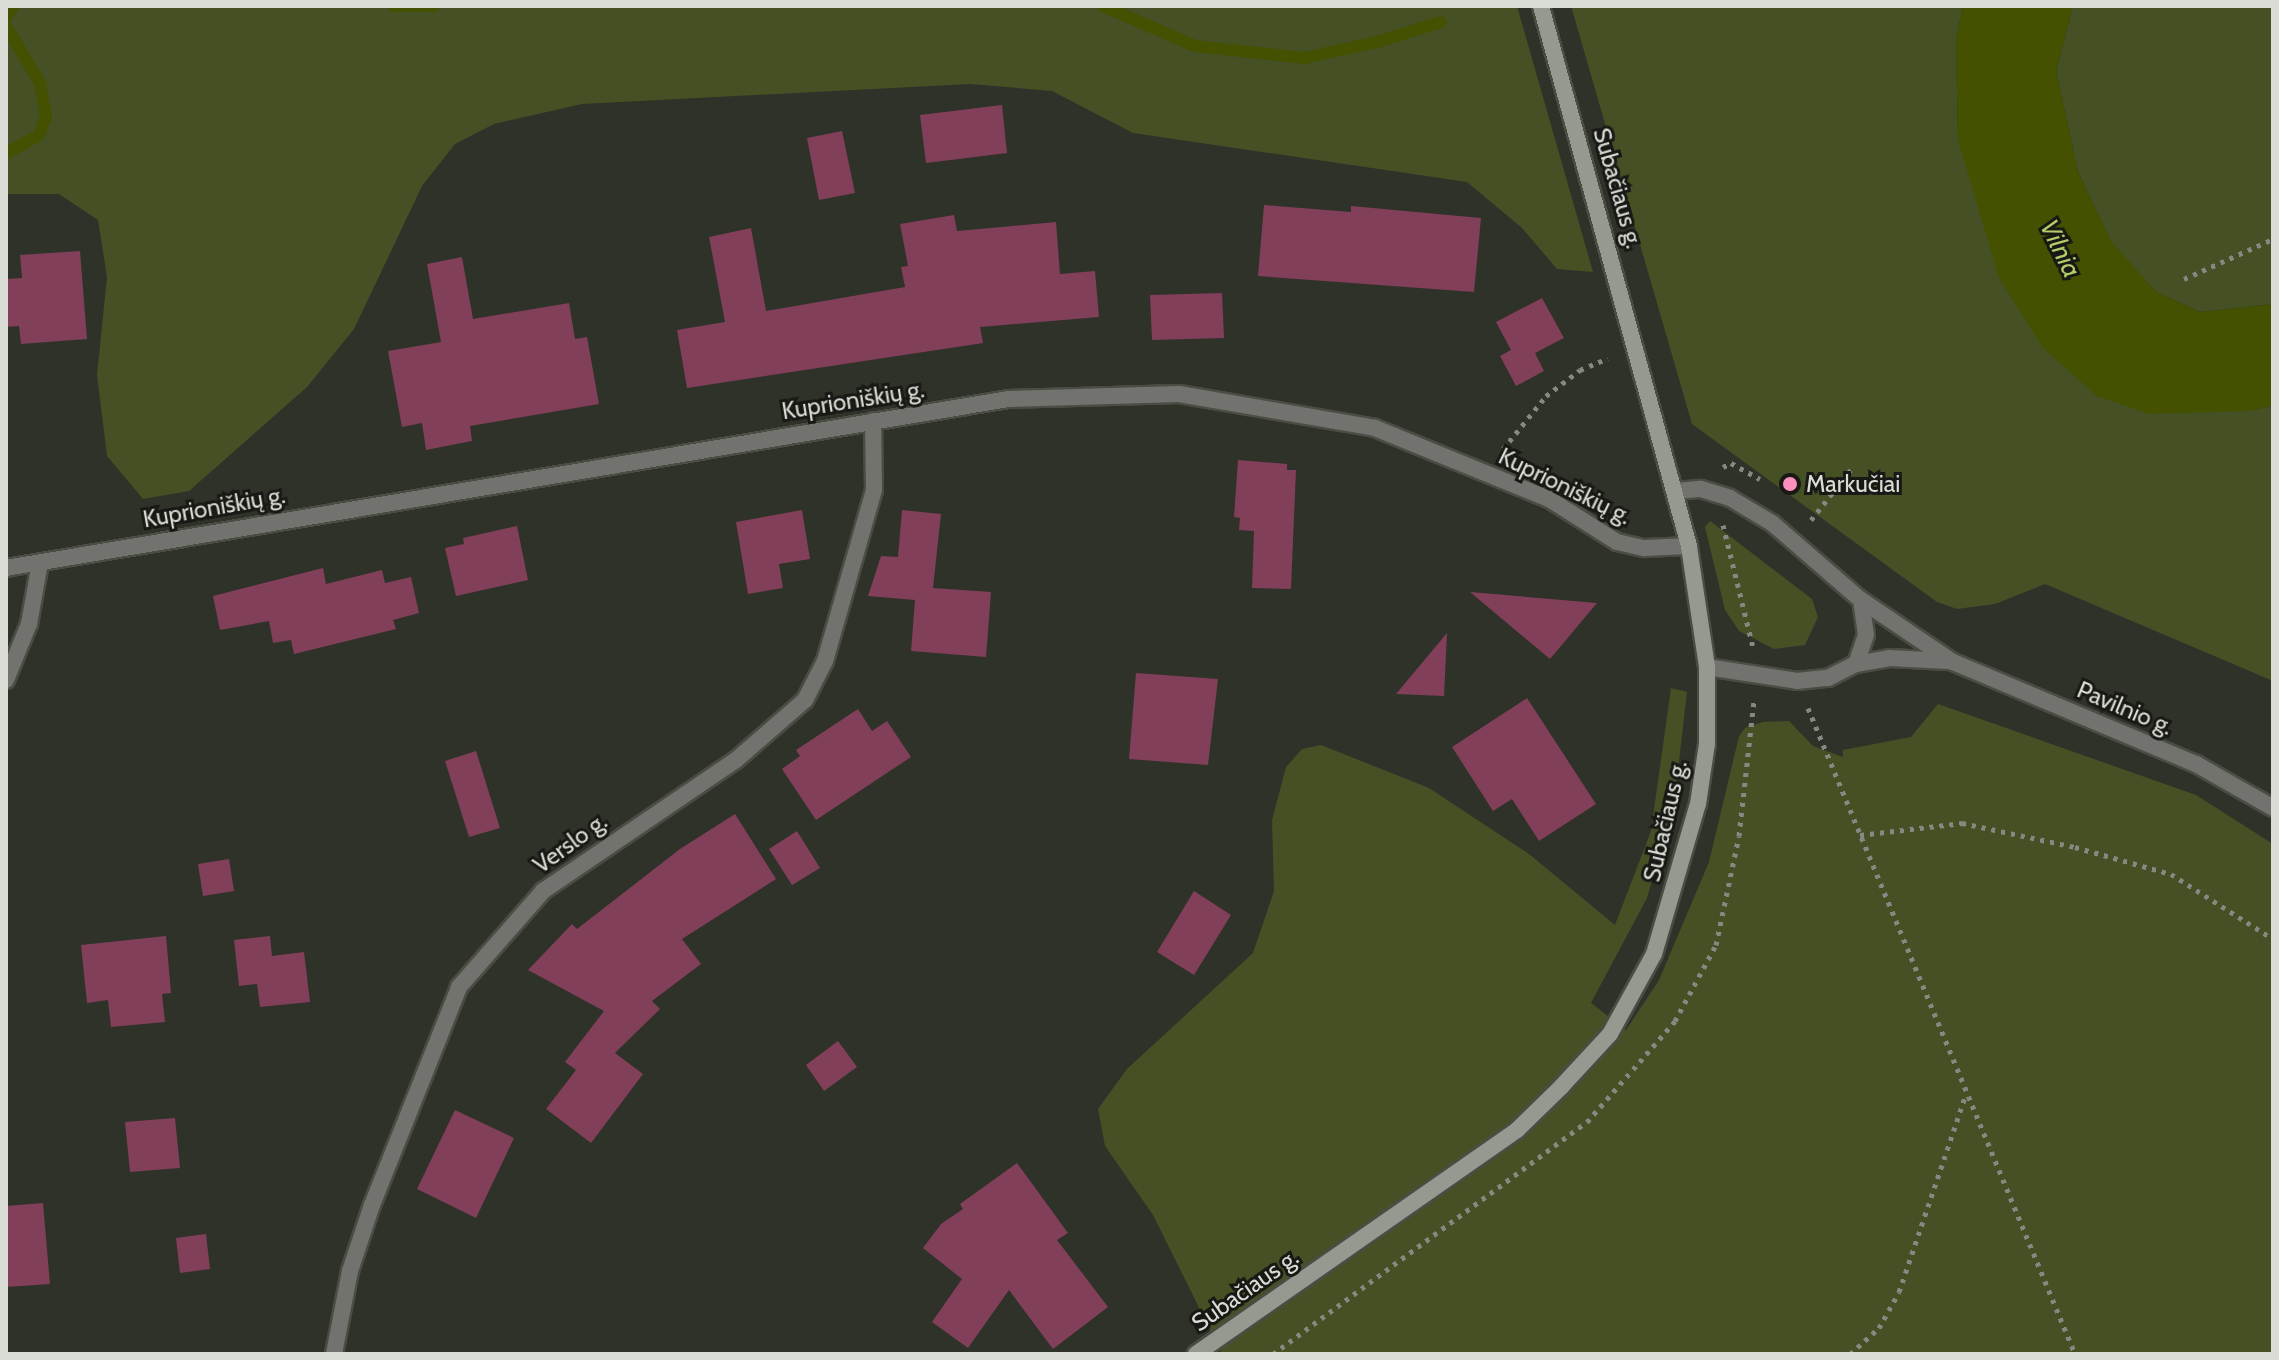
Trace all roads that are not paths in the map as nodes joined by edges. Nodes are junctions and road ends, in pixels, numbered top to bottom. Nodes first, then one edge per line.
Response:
1 (1541, 6) edge
2 (873, 421) junction
3 (1676, 491) junction
4 (1689, 546) junction
5 (40, 563) junction
6 (6, 568) edge
7 (1861, 600) junction
8 (1953, 662) junction
9 (1856, 664) junction
10 (1707, 667) junction
11 (6, 680) edge
12 (2273, 808) edge
13 (334, 1354) edge
14 (1196, 1354) edge

1 - 3 street, Subačiaus g.
2 - 4 street, Kuprioniškių g.
2 - 5 street, Kuprioniškių g.
2 - 13 street, Verslo g.
3 - 4 street, Subačiaus g.
3 - 7 street, Pavilnio g.
4 - 10 street, Subačiaus g.
5 - 6 street, Kuprioniškių g.
5 - 11 street
7 - 8 street, Pavilnio g.
7 - 9 street
8 - 9 street, Pavilnio g.
8 - 12 street, Pavilnio g.
9 - 10 street, Pavilnio g.
10 - 14 street, Subačiaus g.

